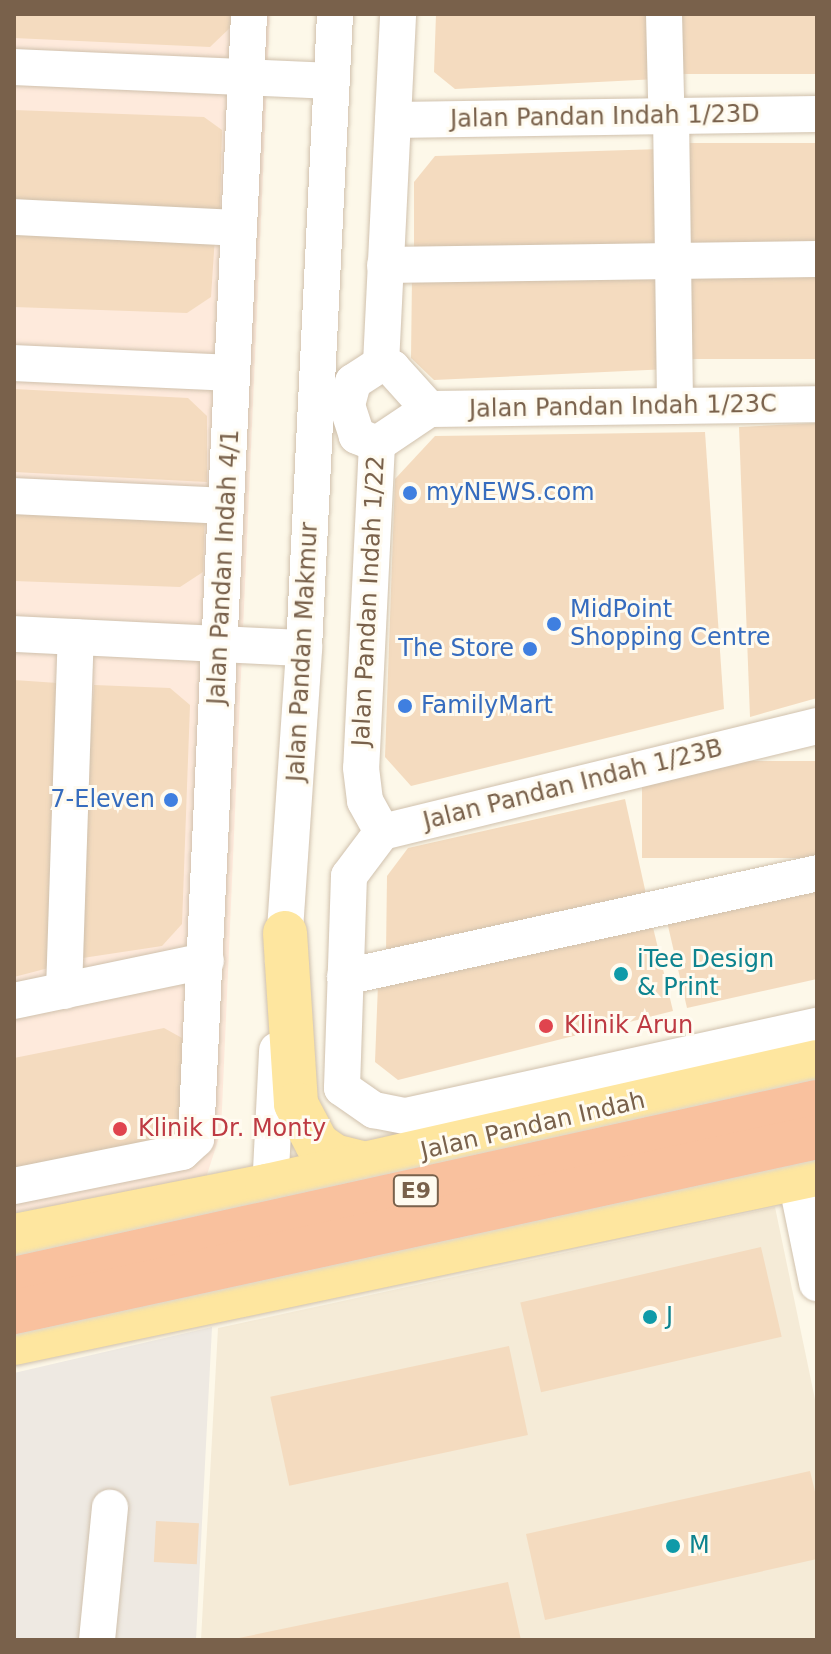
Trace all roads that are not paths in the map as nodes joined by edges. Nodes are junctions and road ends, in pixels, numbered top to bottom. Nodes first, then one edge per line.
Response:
1 (249, 14) edge
2 (335, 14) edge
3 (398, 14) edge
4 (664, 14) edge
5 (14, 67) edge
6 (246, 77) junction
7 (332, 81) junction
8 (817, 95) edge
9 (669, 106) junction
10 (393, 109) junction
11 (817, 114) edge
12 (14, 217) edge
13 (239, 228) junction
14 (817, 259) edge
15 (673, 261) junction
16 (385, 265) junction
17 (14, 363) edge
18 (381, 364) junction
19 (232, 373) junction
20 (332, 404) junction
21 (817, 404) edge
22 (675, 406) junction
23 (429, 409) junction
24 (377, 444) junction
25 (14, 496) edge
26 (226, 506) junction
27 (14, 634) edge
28 (76, 637) junction
29 (220, 644) junction
30 (304, 648) junction
31 (817, 726) edge
32 (382, 832) junction
33 (817, 873) edge
34 (285, 933) junction
35 (206, 961) junction
36 (345, 977) junction
37 (64, 991) junction
38 (14, 1001) edge
39 (817, 1026) edge
40 (817, 1062) edge
41 (775, 1072) junction
42 (817, 1102) edge
43 (817, 1137) edge
44 (366, 1164) junction
45 (806, 1177) edge
46 (14, 1186) edge
47 (267, 1186) junction
48 (60, 1226) junction
49 (14, 1236) edge
50 (14, 1279) edge
51 (817, 1283) edge
52 (273, 1289) junction
53 (14, 1312) edge
54 (83, 1329) junction
55 (14, 1343) edge
56 (110, 1508) dead end
57 (97, 1640) edge

1 - 6 street, Jalan Pandan Indah 4/1
2 - 7 street, Jalan Pandan Makmur
3 - 10 street
4 - 9 street
5 - 6 street
6 - 7 street
6 - 13 street, Jalan Pandan Indah 4/1
7 - 20 street, Jalan Pandan Makmur
8 - 9 street, Jalan Pandan Indah 1/23D
9 - 10 street, Jalan Pandan Indah 1/23D
9 - 11 street, Jalan Pandan Indah 1/23D
9 - 15 street
10 - 16 street
12 - 13 street
13 - 19 street, Jalan Pandan Indah 4/1
14 - 15 street
15 - 16 street
15 - 22 street
16 - 18 street
17 - 19 street
18 - 20 street
18 - 23 street
19 - 26 street, Jalan Pandan Indah 4/1
20 - 24 street, Jalan Pandan Indah 1/22
20 - 30 street, Jalan Pandan Makmur
21 - 22 street, Jalan Pandan Indah 1/23C
22 - 23 street, Jalan Pandan Indah 1/23C
23 - 24 street
24 - 32 street, Jalan Pandan Indah 1/22
25 - 26 street
26 - 29 street, Jalan Pandan Indah 4/1
27 - 28 street
28 - 29 street
28 - 37 street
29 - 30 street
29 - 35 street, Jalan Pandan Indah 4/1
30 - 34 street, Jalan Pandan Makmur
31 - 32 street, Jalan Pandan Indah 1/23B
32 - 36 street
33 - 36 street
34 - 44 main road
34 - 47 street, Jalan Pandan Makmur
35 - 37 street
35 - 46 street, Jalan Pandan Indah 4/1
36 - 39 street
37 - 38 street
40 - 41 main road, Jalan Pandan Indah
41 - 44 main road, Jalan Pandan Indah
41 - 45 street
42 - 50 highway, E9, bridge
43 - 53 highway, E9, bridge
44 - 47 main road, Jalan Pandan Indah
45 - 51 street
45 - 52 main road
47 - 48 main road, Jalan Pandan Indah
47 - 52 street, Jalan Pandan Makmur
48 - 49 main road, Jalan Pandan Indah
48 - 54 main road
52 - 54 main road
54 - 55 main road
56 - 57 street

